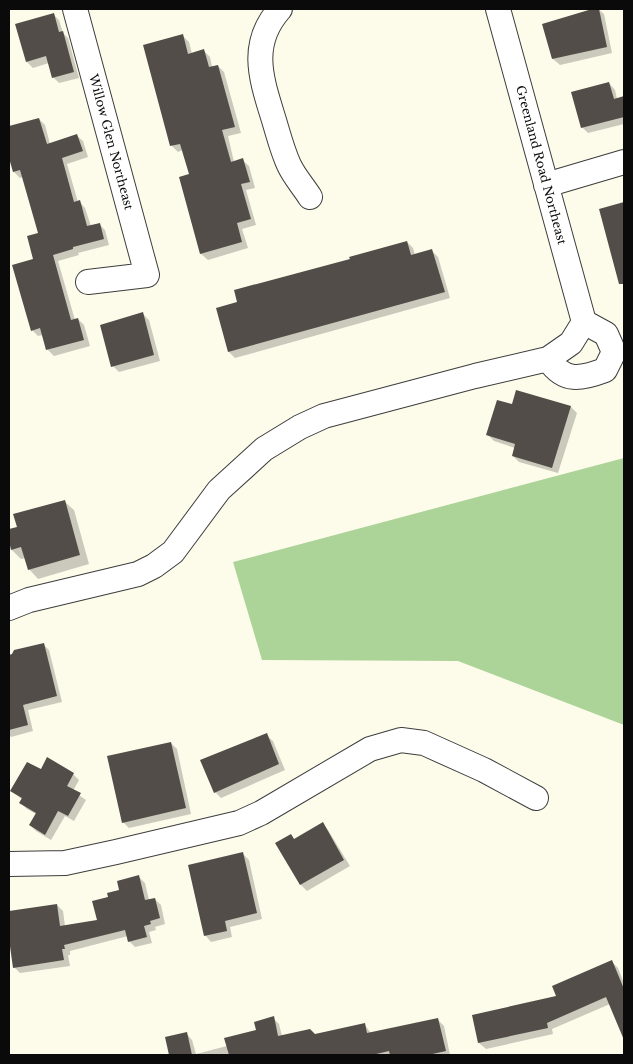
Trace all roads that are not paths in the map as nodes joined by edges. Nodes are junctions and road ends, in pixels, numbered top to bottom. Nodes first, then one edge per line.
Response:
1 (75, 9) edge
2 (280, 9) edge
3 (498, 9) edge
4 (624, 162) edge
5 (546, 185) junction
6 (310, 197) dead end
7 (88, 282) dead end
8 (584, 322) junction
9 (548, 359) junction
10 (9, 608) edge
11 (536, 798) dead end
12 (9, 864) edge

1 - 7 street, Willow Glen Northeast
2 - 6 street
3 - 5 street, Greenland Road Northeast
4 - 5 street
5 - 8 street, Greenland Road Northeast
8 - 9 street
8 - 9 street
9 - 10 street
11 - 12 street

